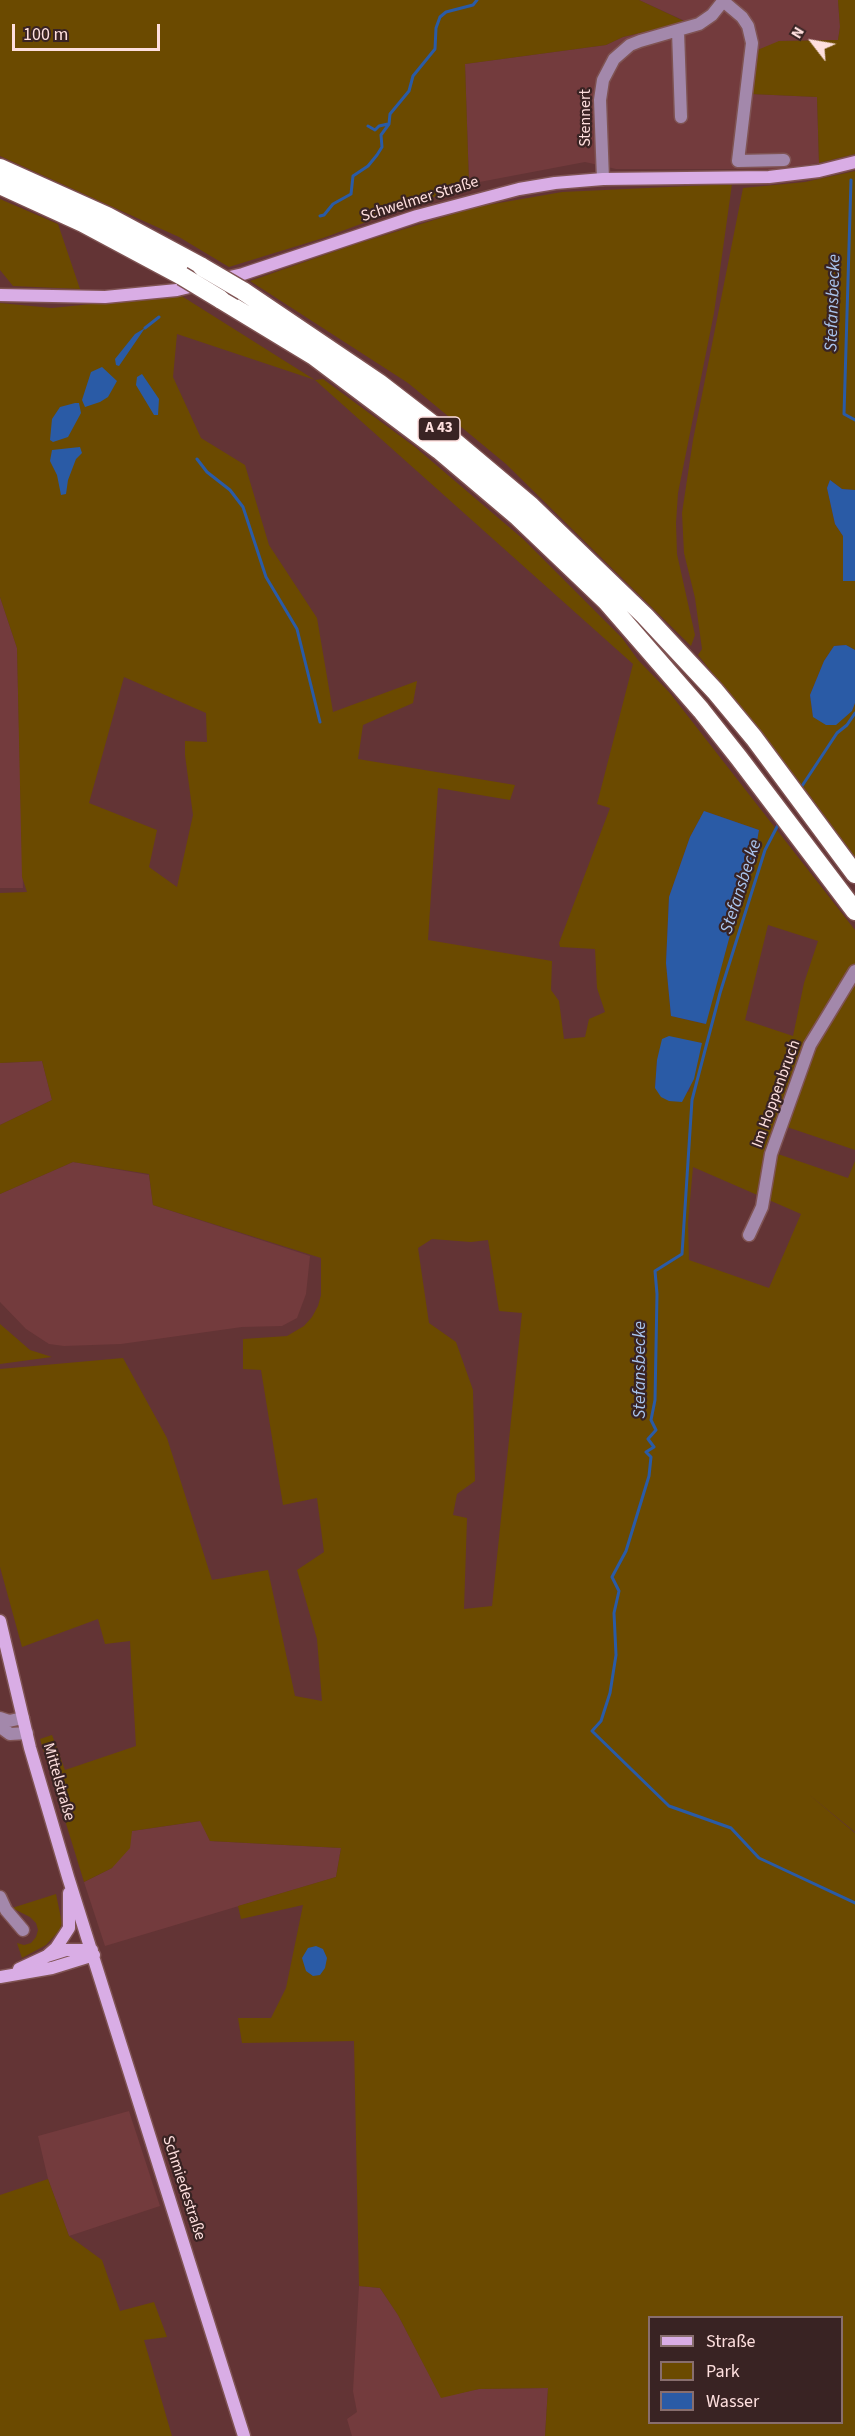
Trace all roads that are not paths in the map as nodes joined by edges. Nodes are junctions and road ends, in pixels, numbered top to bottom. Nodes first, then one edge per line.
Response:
1 (724, 1) edge
2 (678, 31) junction
3 (681, 117) dead end
4 (784, 160) dead end
5 (855, 162) edge
6 (0, 168) edge
7 (603, 179) junction
8 (0, 185) edge
9 (0, 295) edge
10 (855, 874) edge
11 (855, 911) edge
12 (855, 971) edge
13 (749, 1235) dead end
14 (0, 1621) edge
15 (0, 1718) edge
16 (23, 1718) junction
17 (0, 1727) edge
18 (27, 1733) junction
19 (68, 1877) junction
20 (1, 1901) edge
21 (23, 1930) dead end
22 (93, 1952) junction
23 (47, 1956) junction
24 (3, 1977) edge
25 (244, 2436) edge

1 - 2 street, Stennert
1 - 4 street
2 - 3 street
2 - 7 street, Stennert
5 - 7 main road, Schwelmer Straße
6 - 10 highway, A 43, bridge
7 - 9 main road, Schwelmer Straße
8 - 11 highway, A 43, bridge
12 - 13 street, Im Hoppenbruch
14 - 16 main road, Mittelstraße
15 - 16 street
16 - 18 main road, Mittelstraße
17 - 18 street
18 - 19 main road, Mittelstraße
19 - 22 main road, Mittelstraße
19 - 23 main road
20 - 21 street
22 - 23 main road
22 - 24 main road
22 - 25 main road, Schmiedestraße
23 - 24 main road

